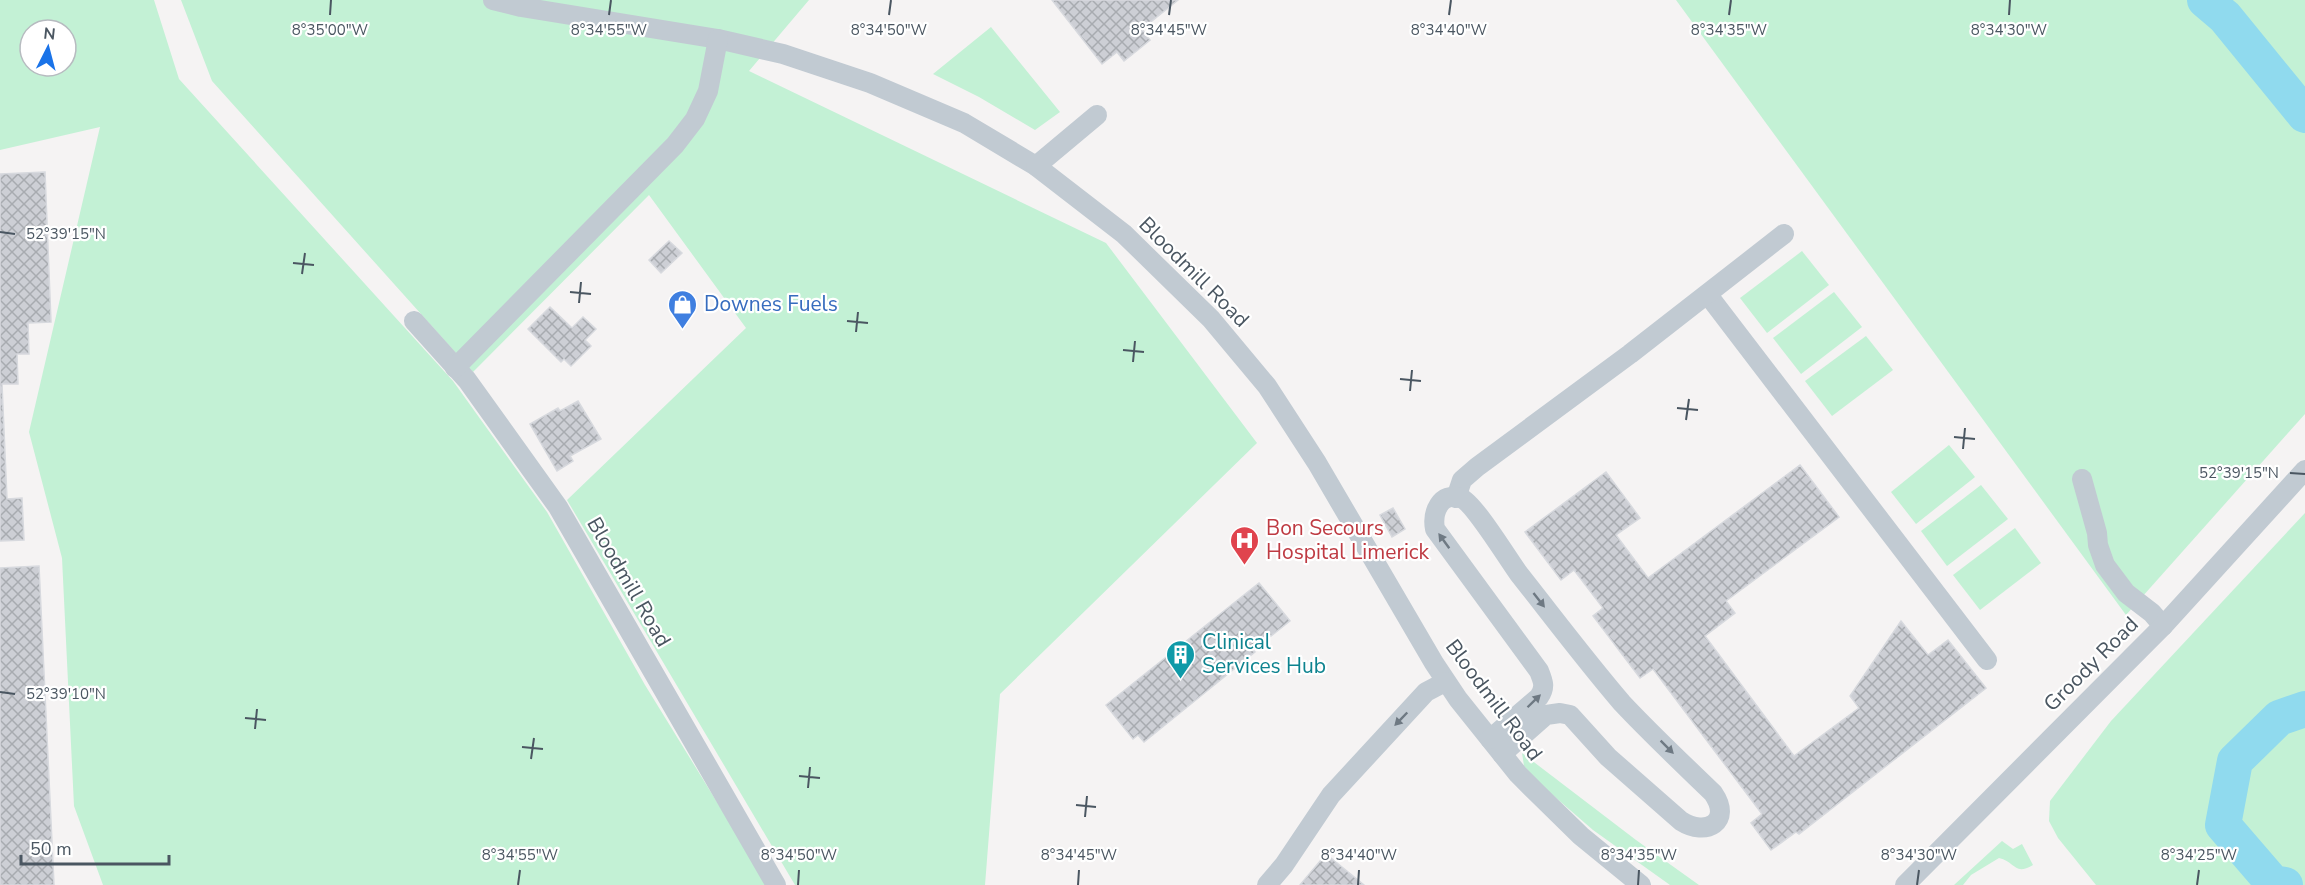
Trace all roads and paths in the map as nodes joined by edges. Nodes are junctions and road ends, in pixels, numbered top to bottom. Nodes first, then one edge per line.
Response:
1 (493, 0) edge
2 (718, 39) junction
3 (1097, 115) dead end
4 (1036, 166) junction
5 (1784, 234) dead end
6 (1708, 295) junction
7 (414, 321) dead end
8 (455, 368) junction
9 (2305, 470) edge
10 (2082, 479) dead end
11 (1456, 498) junction
12 (2163, 626) junction
13 (1987, 660) dead end
14 (1445, 682) junction
15 (1496, 746) junction
16 (776, 885) edge
17 (1267, 885) edge
18 (1641, 885) edge
19 (1905, 885) edge

1 - 2 street, Bloodmill Road
2 - 4 street, Bloodmill Road
2 - 8 street
3 - 4 street
4 - 14 street, Bloodmill Road
5 - 6 street
6 - 11 street
6 - 13 street
7 - 8 street, Bloodmill Road
8 - 16 street, Bloodmill Road
9 - 12 street, Groody Road
10 - 12 street
15 -> 11 street
11 -> 15 street
12 - 19 street, Groody Road
14 - 15 street, Bloodmill Road
14 -> 17 street
15 - 18 street, Bloodmill Road

